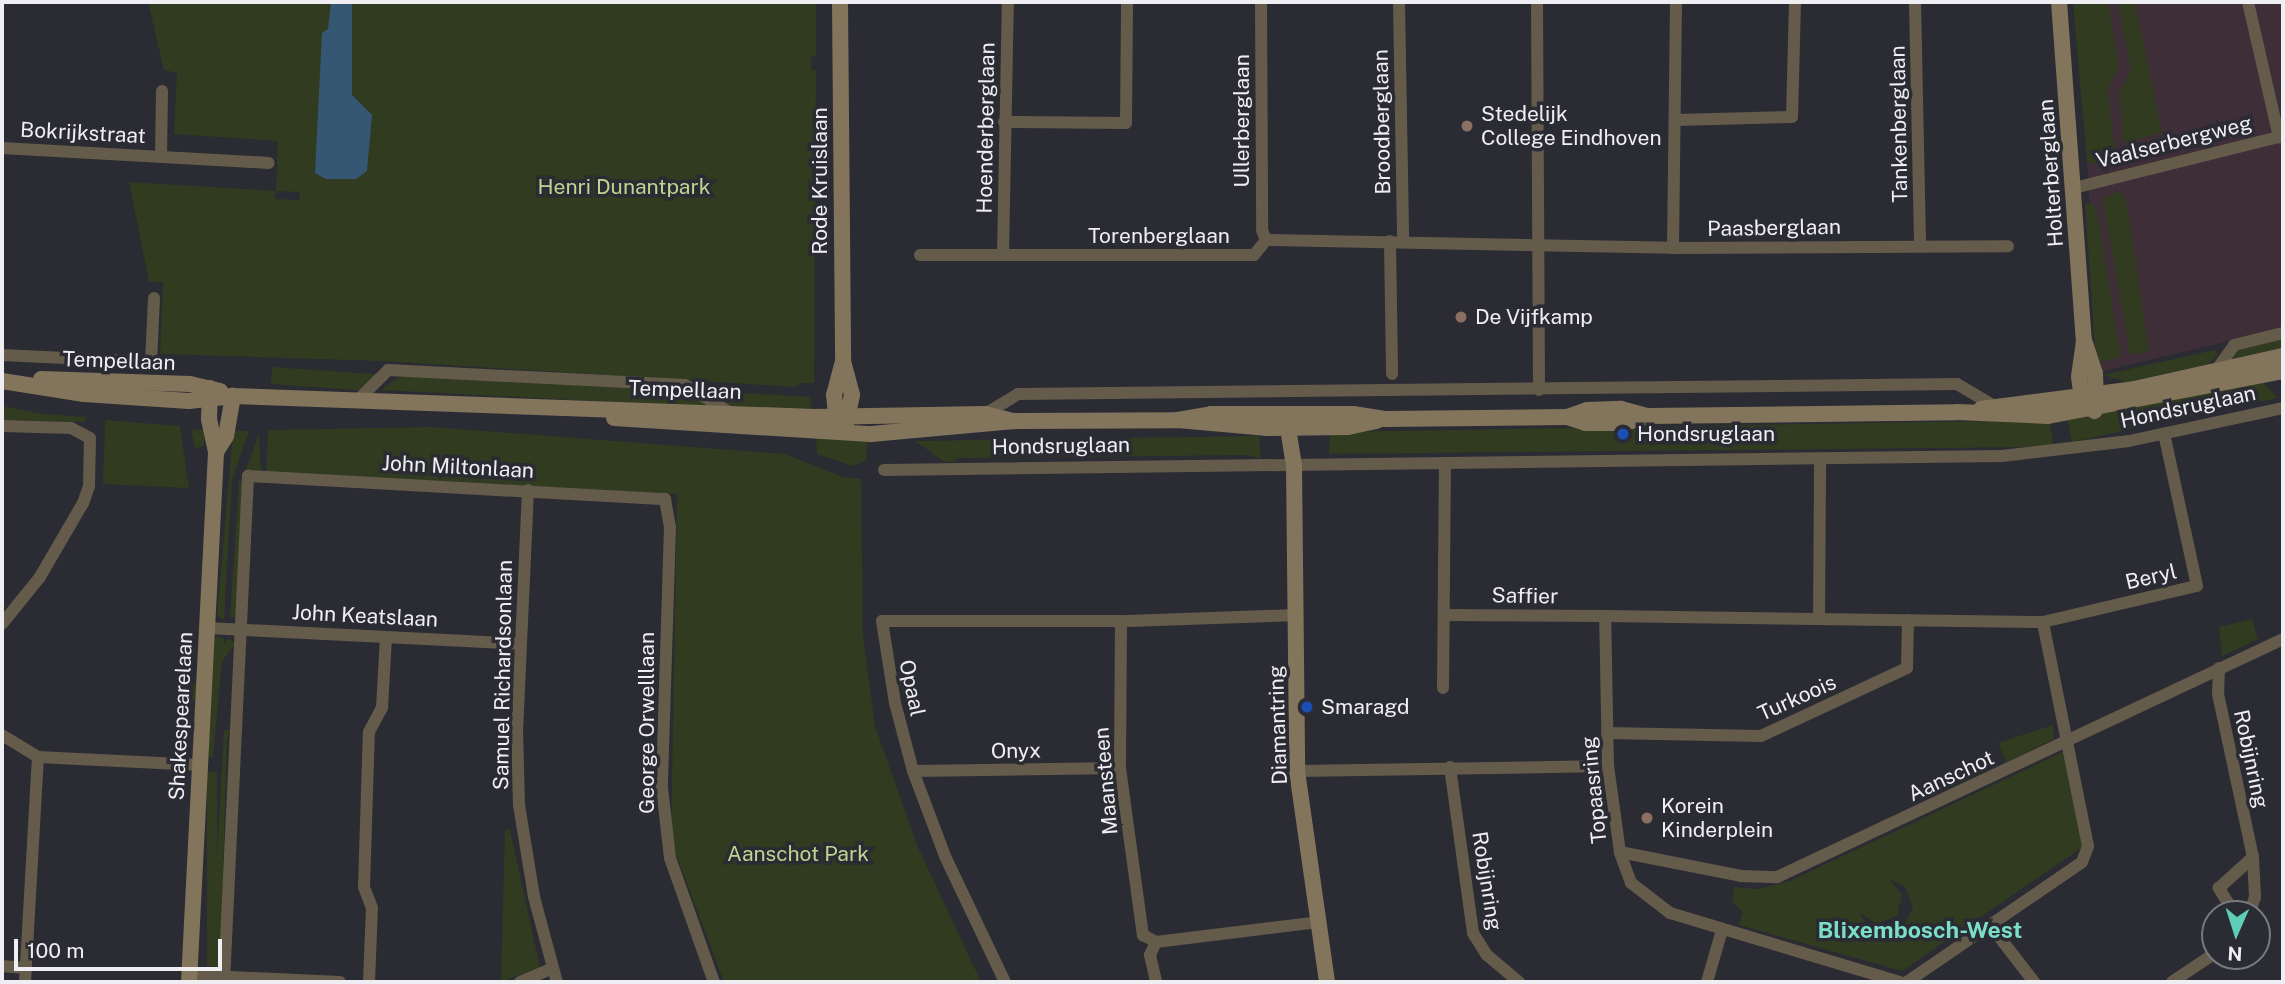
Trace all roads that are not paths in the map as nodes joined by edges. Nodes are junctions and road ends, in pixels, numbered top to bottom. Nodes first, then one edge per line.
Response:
1 (840, 2) edge
2 (1008, 2) edge
3 (1127, 2) edge
4 (1261, 2) edge
5 (1398, 2) edge
6 (1537, 2) edge
7 (1676, 2) edge
8 (1795, 2) edge
9 (1915, 2) edge
10 (2059, 2) edge
11 (2248, 2) edge
12 (162, 91) dead end
13 (1676, 120) junction
14 (1004, 122) junction
15 (2281, 136) edge
16 (2, 148) edge
17 (161, 157) junction
18 (269, 163) dead end
19 (2074, 188) junction
20 (1266, 240) junction
21 (1396, 241) junction
22 (1540, 243) junction
23 (1920, 245) junction
24 (2008, 246) dead end
25 (1673, 248) junction
26 (920, 255) dead end
27 (1003, 255) junction
28 (155, 298) dead end
29 (2283, 333) edge
30 (2, 355) edge
31 (2283, 356) edge
32 (843, 361) junction
33 (2283, 371) edge
34 (2214, 373) junction
35 (1392, 374) dead end
36 (2, 380) edge
37 (1539, 390) junction
38 (210, 393) junction
39 (233, 396) junction
40 (357, 401) junction
41 (2091, 401) junction
42 (518, 405) junction
43 (1996, 407) junction
44 (2283, 408) edge
45 (732, 412) junction
46 (1957, 412) junction
47 (985, 414) junction
48 (833, 416) junction
49 (850, 416) junction
50 (1014, 421) junction
51 (1295, 423) junction
52 (2, 426) edge
53 (842, 431) junction
54 (2164, 434) junction
55 (216, 452) junction
56 (1820, 459) junction
57 (1445, 463) junction
58 (1294, 464) junction
59 (884, 470) dead end
60 (528, 490) junction
61 (665, 499) joint
62 (1297, 615) junction
63 (1445, 615) junction
64 (1605, 617) junction
65 (1819, 619) junction
66 (1908, 620) junction
67 (1121, 621) junction
68 (2043, 622) junction
69 (2, 624) edge
70 (207, 628) junction
71 (240, 629) junction
72 (386, 637) junction
73 (2283, 639) edge
74 (521, 643) junction
75 (2219, 668) junction
76 (1443, 688) dead end
77 (1607, 733) junction
78 (2, 735) edge
79 (2071, 741) junction
80 (38, 757) junction
81 (200, 765) junction
82 (1608, 766) junction
83 (1450, 767) junction
84 (1120, 768) junction
85 (913, 771) junction
86 (1297, 771) junction
87 (1620, 852) junction
88 (2253, 858) junction
89 (2226, 900) edge
90 (2254, 900) edge
91 (1318, 922) junction
92 (1990, 925) junction
93 (1722, 930) junction
94 (1156, 942) junction
95 (2201, 962) edge
96 (2, 967) edge
97 (25, 968) junction
98 (551, 969) junction
99 (189, 979) edge
100 (224, 979) edge
101 (25, 982) edge
102 (340, 982) edge
103 (369, 982) edge
104 (520, 982) edge
105 (557, 982) edge
106 (714, 982) edge
107 (1005, 982) edge
108 (1156, 982) edge
109 (1327, 982) edge
110 (1519, 982) edge
111 (1707, 982) edge
112 (1900, 982) edge
113 (1907, 982) edge
114 (2034, 982) edge
115 (2172, 982) edge

1 - 32 main road, Rode Kruislaan
2 - 14 street, Hoenderberglaan
3 - 14 street
4 - 20 street, Ullerberglaan
5 - 21 street, Broodberglaan
6 - 22 street
7 - 13 street
8 - 13 street
9 - 23 street, Tankenberglaan
10 - 19 main road, Holterberglaan
11 - 15 street
12 - 17 street, Bokrijkstraat
13 - 25 street
14 - 27 street, Hoenderberglaan
15 - 19 street, Vaalserbergweg
16 - 17 street, Bokrijkstraat
17 - 18 street, Bokrijkstraat
19 - 41 main road, Holterberglaan
20 - 21 street
20 - 27 street, Torenberglaan
21 - 22 street
21 - 35 street
22 - 25 street, Paasberglaan
22 - 37 street
23 - 24 street, Paasberglaan
23 - 25 street, Paasberglaan
26 - 27 street, Torenberglaan
28 - 30 street, Tempellaan
29 - 34 street, Hondsruglaan
31 - 34 main road, Hondsruglaan
32 - 48 main road, Rode Kruislaan
32 - 49 main road, Rode Kruislaan
33 - 41 main road, Hondsruglaan
34 - 41 main road, Hondsruglaan
36 - 38 main road, Tempellaan
37 - 43 street, Hondsruglaan
37 - 47 street, Hondsruglaan
38 - 39 main road, Tempellaan
38 - 55 main road, Shakespearelaan
39 - 40 main road, Tempellaan
39 - 55 main road, Shakespearelaan
40 - 42 main road, Tempellaan
40 - 45 street
41 - 43 main road, Hondsruglaan
41 - 46 main road, Hondsruglaan
42 - 45 main road, Tempellaan
42 - 53 main road, Tempellaan
43 - 46 main road, Hondsruglaan
44 - 54 street, Hondsruglaan
45 - 48 main road, Tempellaan
46 - 51 main road, Hondsruglaan
47 - 49 main road, Hondsruglaan
47 - 50 main road, Hondsruglaan
48 - 49 main road, Tempellaan
48 - 53 main road
49 - 53 main road, Rode Kruislaan
50 - 51 main road, Hondsruglaan
50 - 53 main road, Hondsruglaan
51 - 58 main road, Diamantring
52 - 69 street
54 - 56 street, Hondsruglaan
54 - 68 street, Beryl
55 - 70 main road, Shakespearelaan
56 - 57 street, Hondsruglaan
56 - 65 street
57 - 58 street, Hondsruglaan
57 - 63 street
58 - 59 street, Hondsruglaan
58 - 62 main road, Diamantring
60 - 61 street, John Miltonlaan
60 - 71 street, John Miltonlaan
60 - 74 street, Samuel Richardsonlaan
61 - 106 street, George Orwelllaan
62 - 67 street
62 - 86 main road, Diamantring
63 - 64 street, Saffier
63 - 76 street
64 - 65 street
64 - 77 street, Topaasring
65 - 66 street
66 - 68 street
66 - 77 street, Turkoois
67 - 84 street, Maansteen
67 - 85 street, Opaal
68 - 79 street
70 - 71 street, John Keatslaan
70 - 81 main road, Shakespearelaan
71 - 72 street, John Keatslaan
71 - 100 street
72 - 74 street, John Keatslaan
72 - 103 street
73 - 75 street, Aanschot
74 - 98 street, Samuel Richardsonlaan
75 - 79 street, Aanschot
75 - 88 street, Robijnring
77 - 82 street, Topaasring
78 - 80 street
79 - 87 street, Aanschot
79 - 92 street
80 - 81 street
80 - 97 street
81 - 99 main road, Shakespearelaan
82 - 83 street
82 - 87 street, Topaasring
83 - 86 street
83 - 110 street, Robijnring
84 - 85 street, Onyx
84 - 94 street, Maansteen
85 - 107 street, Opaal
86 - 91 main road, Diamantring
87 - 93 street, Topaasring
88 - 89 street
88 - 90 street, Robijnring
91 - 94 street
91 - 109 main road, Diamantring
92 - 113 street
92 - 114 street
93 - 111 street
93 - 112 street, Topaasring
94 - 108 street
95 - 115 street
96 - 97 street
97 - 101 street
98 - 104 street
98 - 105 street, Samuel Richardsonlaan
99 - 100 street
100 - 102 street

